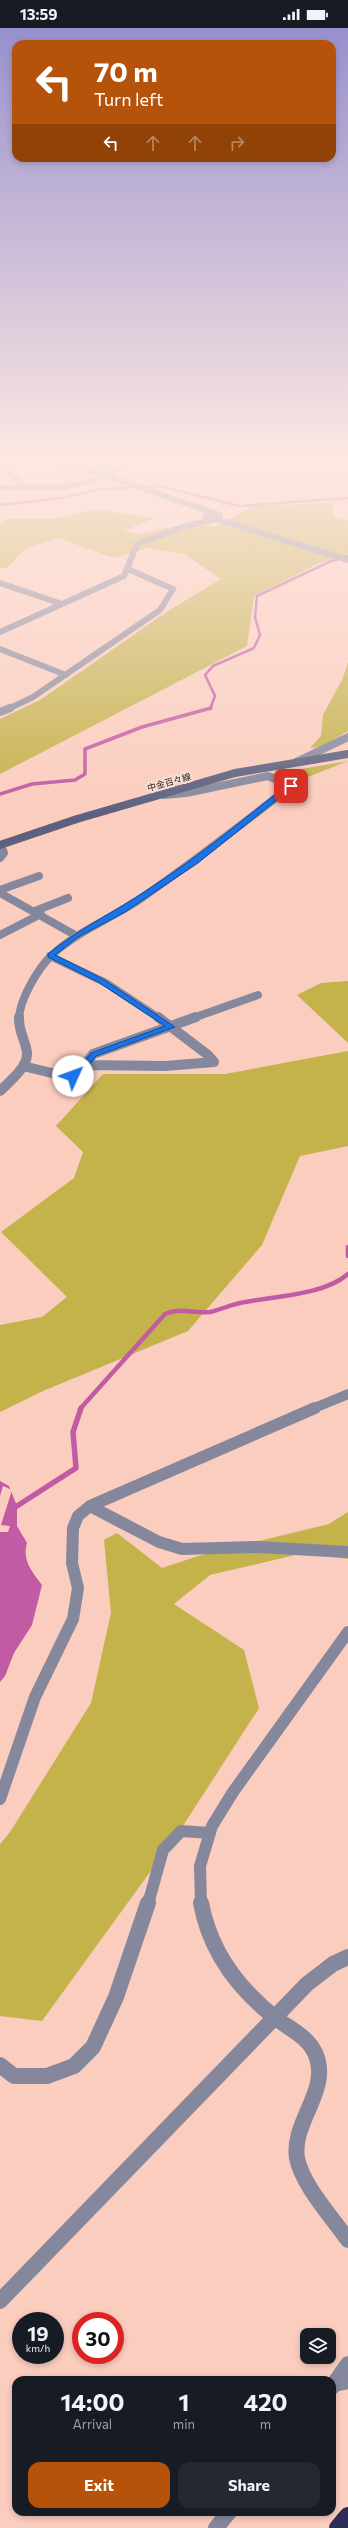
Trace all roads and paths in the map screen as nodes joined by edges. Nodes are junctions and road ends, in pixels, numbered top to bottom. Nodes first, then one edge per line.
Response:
1 (117, 580) edge
2 (153, 580) edge
3 (0, 583) edge
4 (62, 604) junction
5 (0, 632) edge
6 (0, 649) edge
7 (66, 675) junction
8 (0, 712) edge
9 (348, 737) edge
10 (348, 754) edge
11 (296, 762) junction
12 (154, 796) junction
13 (0, 845) edge
14 (0, 858) edge
15 (39, 876) dead end
16 (0, 891) edge
17 (68, 898) dead end
18 (38, 912) junction
19 (0, 934) edge
20 (75, 936) junction
21 (50, 956) junction
22 (258, 995) dead end
23 (171, 1027) junction
24 (85, 1065) junction
25 (24, 1066) junction
26 (0, 1091) edge
27 (348, 1394) edge
28 (90, 1506) junction
29 (348, 1552) edge
30 (348, 1632) edge
31 (0, 1799) edge
32 (210, 1833) junction
33 (348, 1957) edge
34 (275, 2017) junction
35 (0, 2066) edge
36 (348, 2240) edge
37 (0, 2301) edge
38 (348, 2364) edge
39 (338, 2384) edge
40 (226, 2516) edge
41 (348, 2516) edge
42 (216, 2528) edge
43 (338, 2528) edge

1 - 4 street
2 - 7 street
3 - 4 street
4 - 5 street
6 - 7 street
7 - 8 street
9 - 11 street
10 - 11 main road, 中金百々線
11 - 12 main road, 中金百々線
12 - 13 main road, 中金百々線
12 - 20 street
13 - 14 street
15 - 16 street
16 - 18 street
17 - 18 street
18 - 19 street
18 - 20 street
20 - 21 street
21 - 23 street
21 - 25 street
22 - 23 street
23 - 24 street
23 - 24 street
24 - 25 street
25 - 26 street
27 - 28 street
28 - 29 street
28 - 31 street
30 - 32 street
32 - 34 street
32 - 35 street
33 - 34 street
34 - 36 street
34 - 37 street
38 - 39 street
40 - 42 street
41 - 43 highway

